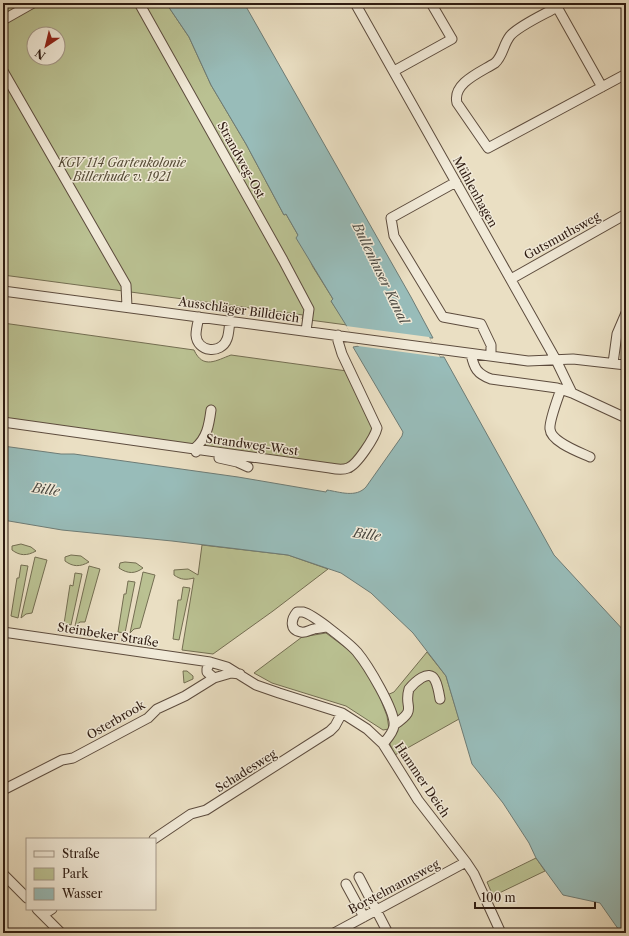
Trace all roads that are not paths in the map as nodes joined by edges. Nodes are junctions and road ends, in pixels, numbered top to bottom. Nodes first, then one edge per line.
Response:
1 (33, 3) edge
2 (139, 3) edge
3 (355, 3) edge
4 (431, 3) edge
5 (3, 20) edge
6 (3, 71) edge
7 (394, 71) junction
8 (626, 74) edge
9 (602, 87) junction
10 (456, 182) junction
11 (626, 214) edge
12 (510, 279) junction
13 (3, 291) edge
14 (128, 307) junction
15 (626, 313) edge
16 (199, 317) junction
17 (230, 321) junction
18 (306, 331) junction
19 (338, 335) junction
20 (471, 354) junction
21 (491, 356) junction
22 (556, 360) junction
23 (613, 363) junction
24 (626, 365) edge
25 (561, 389) junction
26 (572, 393) junction
27 (211, 410) dead end
28 (626, 418) edge
29 (3, 422) edge
30 (195, 448) junction
31 (590, 457) dead end
32 (248, 467) dead end
33 (327, 627) dead end
34 (3, 632) edge
35 (210, 662) junction
36 (240, 674) junction
37 (214, 678) junction
38 (440, 699) dead end
39 (342, 713) junction
40 (394, 725) junction
41 (383, 744) junction
42 (3, 790) edge
43 (155, 838) edge
44 (466, 862) junction
45 (3, 874) edge
46 (359, 877) dead end
47 (346, 884) dead end
48 (26, 897) edge
49 (375, 911) junction
50 (40, 912) edge
51 (364, 917) junction
52 (61, 933) edge
53 (334, 933) edge
54 (388, 933) edge
55 (500, 933) edge

1 - 5 street
2 - 18 street, Strandweg-Ost
3 - 7 street, Mühlenhagen
4 - 7 street
6 - 14 street
7 - 10 street, Mühlenhagen
8 - 9 street
9 - 9 street
10 - 12 street, Mühlenhagen
10 - 21 street
11 - 12 street, Gutsmuthsweg
12 - 22 street, Mühlenhagen
13 - 14 street, Ausschläger Billdeich
14 - 16 street, Ausschläger Billdeich
15 - 23 street
16 - 17 street, Ausschläger Billdeich
16 - 17 street
17 - 18 street, Ausschläger Billdeich
18 - 19 street, Ausschläger Billdeich
19 - 20 street, Ausschläger Billdeich
19 - 30 street, Strandweg-West
20 - 21 street, Ausschläger Billdeich
20 - 25 street
21 - 22 street, Ausschläger Billdeich
22 - 23 street, Ausschläger Billdeich
22 - 26 street, Mühlenhagen
23 - 24 street, Ausschläger Billdeich
25 - 26 street
25 - 31 street
26 - 28 street
27 - 30 street
29 - 30 street, Strandweg-West
30 - 32 street
33 - 40 street, Hammer Deich
34 - 35 street, Steinbeker Straße
35 - 36 street, Steinbeker Straße
35 - 37 street
36 - 37 street, Osterbrook
36 - 39 street, Steinbeker Straße
37 - 42 street, Osterbrook
38 - 40 street
39 - 41 street, Steinbeker Straße
39 - 43 street, Schadesweg
40 - 41 street, Hammer Deich
41 - 44 street, Hammer Deich
44 - 49 street, Borstelmannsweg
44 - 55 street, Hammer Deich
45 - 48 street
46 - 49 street
47 - 51 street
49 - 51 street, Borstelmannsweg
49 - 54 street
50 - 52 street
51 - 53 street, Borstelmannsweg

